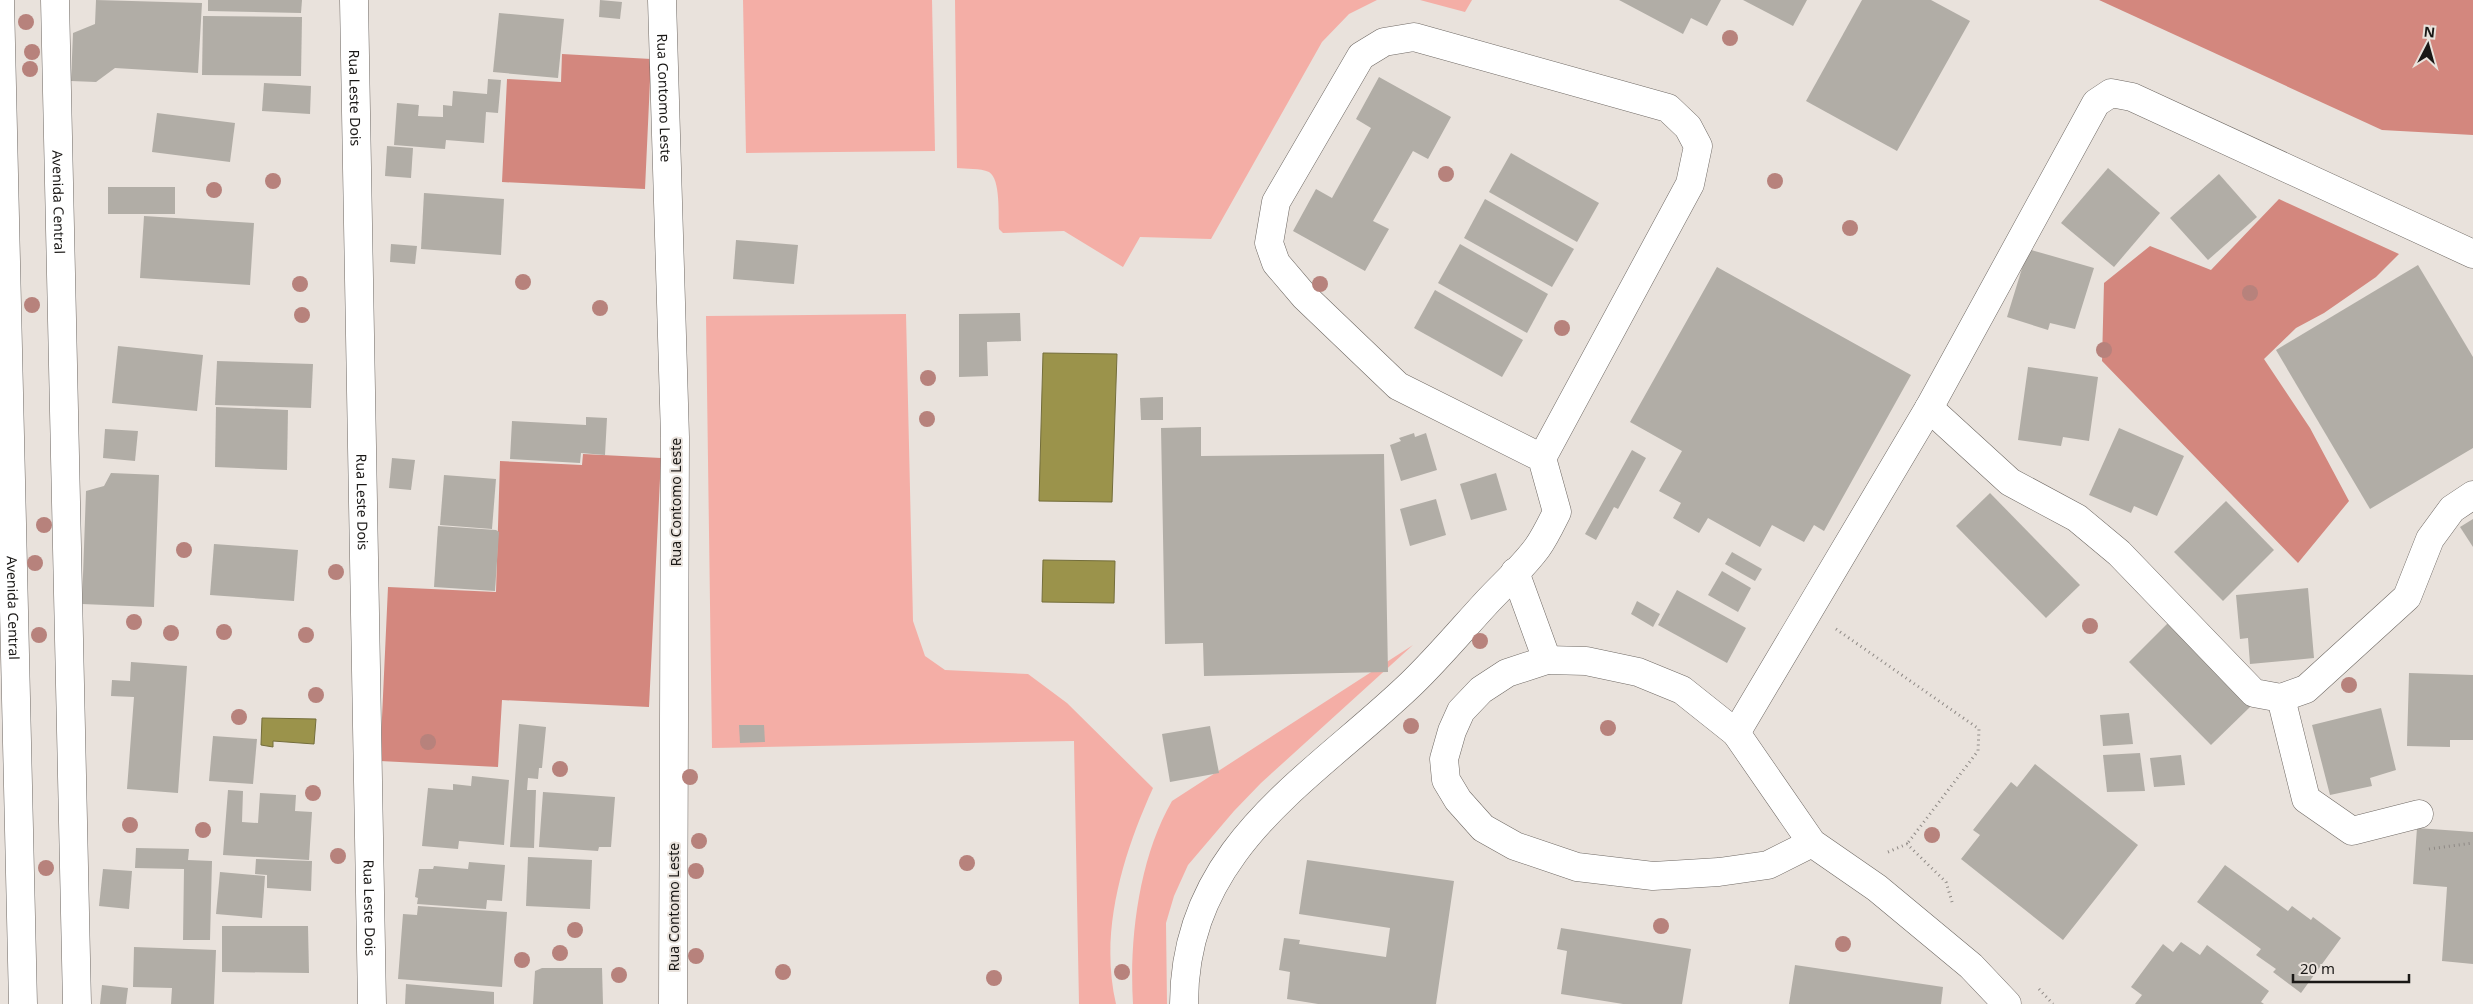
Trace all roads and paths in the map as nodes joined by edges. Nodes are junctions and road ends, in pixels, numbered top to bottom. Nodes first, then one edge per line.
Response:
1 (0, 0) edge
2 (55, 0) edge
3 (354, 0) edge
4 (662, 0) edge
5 (2473, 254) edge
6 (1929, 408) junction
7 (1542, 458) junction
8 (2473, 495) edge
9 (1515, 572) junction
10 (1836, 628) dead end
11 (1547, 660) junction
12 (2281, 698) junction
13 (1736, 733) junction
14 (2419, 814) dead end
15 (1812, 843) junction
16 (2473, 843) edge
17 (1907, 844) junction
18 (2426, 849) dead end
19 (1884, 853) dead end
20 (1960, 912) dead end
21 (2033, 983) dead end
22 (23, 1004) edge
23 (77, 1004) edge
24 (372, 1004) edge
25 (672, 1004) edge
26 (1184, 1004) edge
27 (2007, 1004) edge
28 (2052, 1004) edge

1 - 22 street, Avenida Central
2 - 23 street, Avenida Central
3 - 24 street, Rua Leste Dois
4 - 25 street, Rua Contomo Leste
5 - 6 street
6 - 12 street
6 - 13 street
7 - 7 street
7 - 9 street
8 - 12 street
9 - 11 street
9 - 26 street
10 - 17 path
11 - 13 street
11 - 15 street
12 - 14 street
13 - 15 street
15 - 27 street
16 - 18 path
17 - 19 path
17 - 20 path
21 - 28 path

